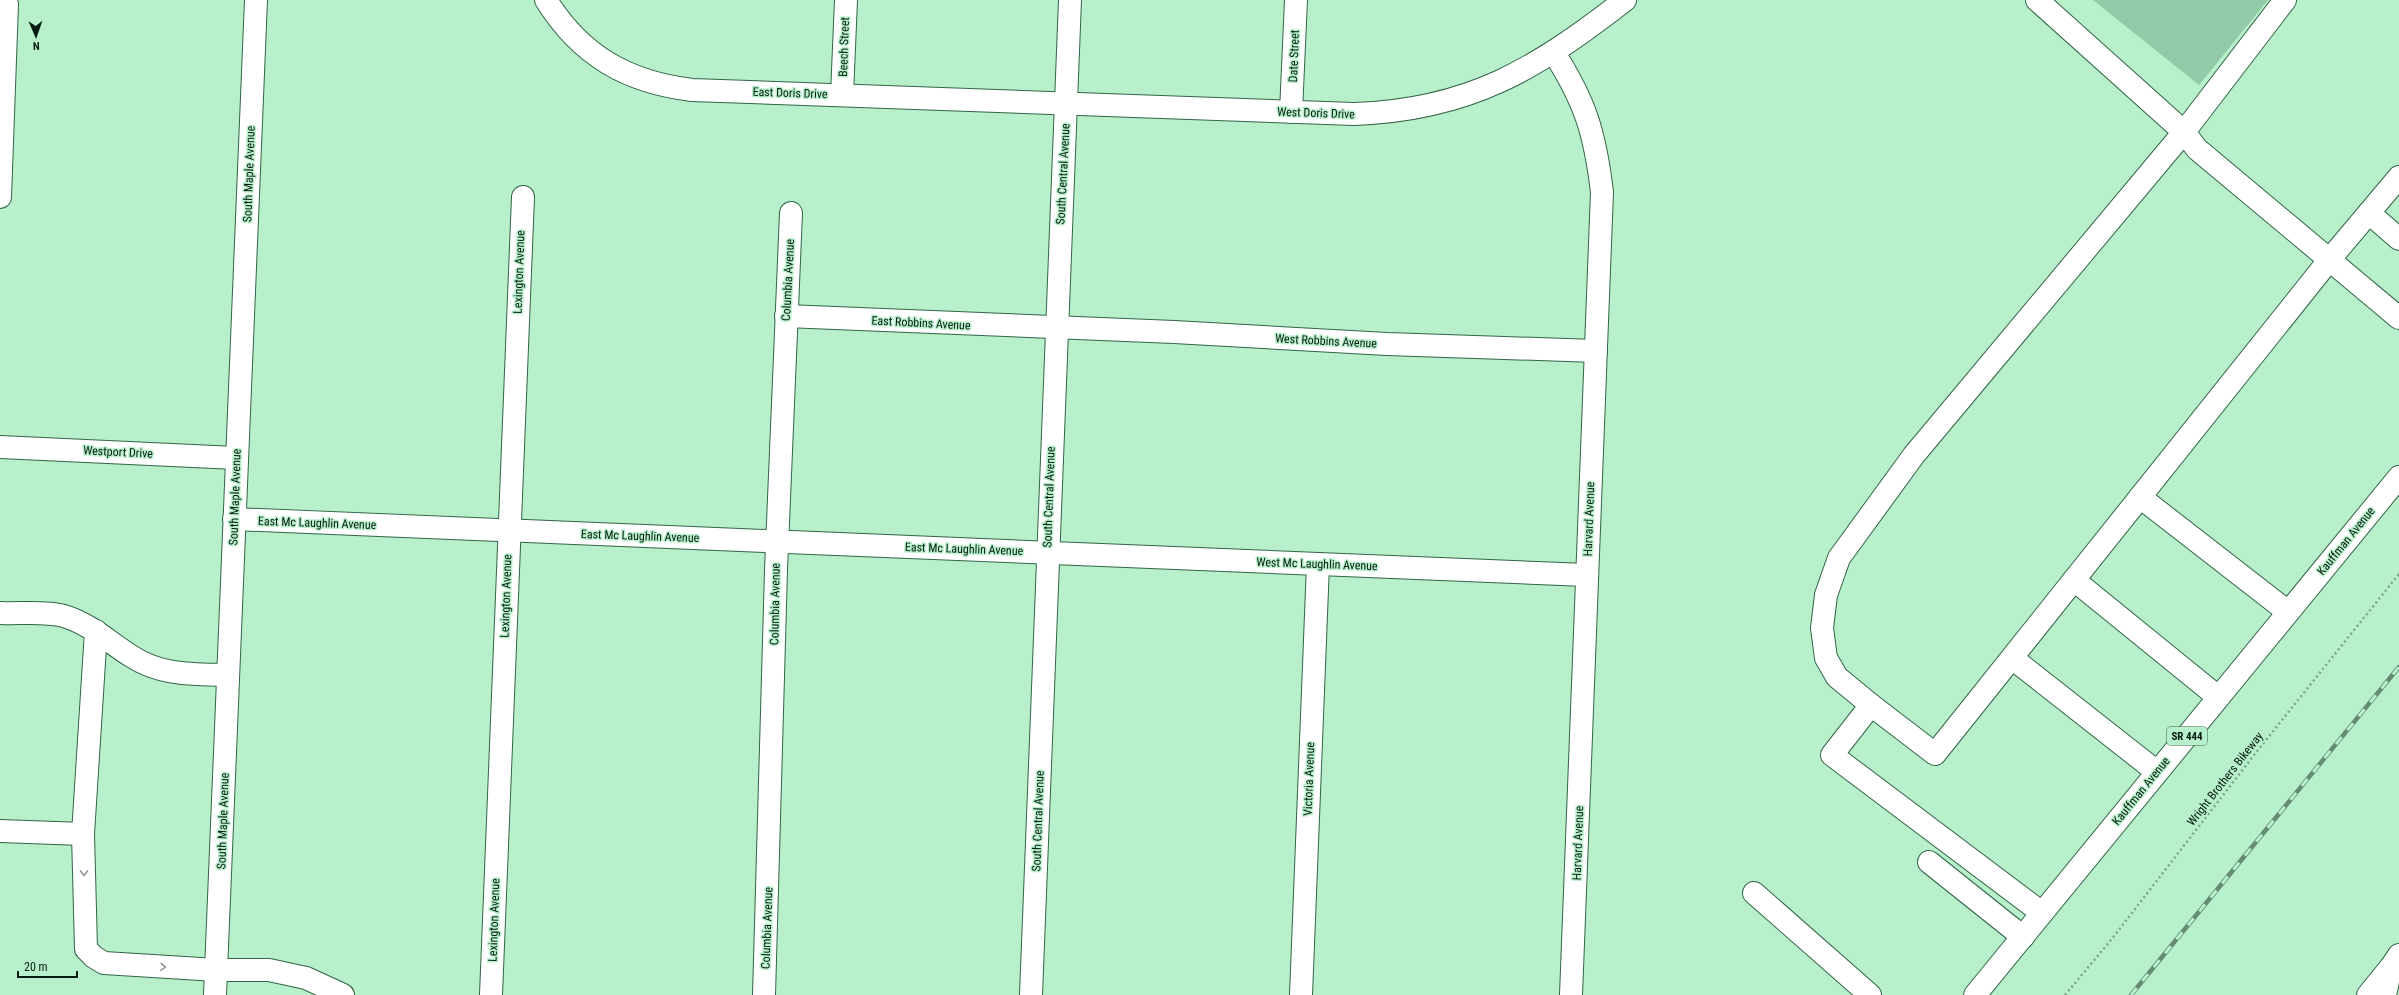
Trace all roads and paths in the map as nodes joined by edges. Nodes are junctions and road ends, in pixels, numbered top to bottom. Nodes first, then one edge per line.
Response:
1 (256, 0) edge
2 (546, 0) edge
3 (846, 0) edge
4 (1070, 0) edge
5 (1296, 0) edge
6 (1625, 0) edge
7 (2037, 0) edge
8 (2285, 0) edge
9 (7, 4) dead end
10 (1554, 53) junction
11 (842, 94) junction
12 (1067, 104) junction
13 (1291, 112) junction
14 (2184, 132) junction
15 (2399, 177) edge
16 (0, 197) edge
17 (523, 198) dead end
18 (791, 213) dead end
19 (2369, 213) junction
20 (2399, 239) edge
21 (2330, 259) junction
22 (786, 316) junction
23 (2399, 318) edge
24 (1056, 329) junction
25 (1596, 352) junction
26 (0, 447) edge
27 (236, 458) junction
28 (2399, 477) edge
29 (2140, 497) junction
30 (234, 519) junction
31 (508, 530) junction
32 (777, 541) junction
33 (1047, 552) junction
34 (1318, 564) junction
35 (2399, 574) edge
36 (1586, 575) junction
37 (2074, 580) junction
38 (2288, 612) junction
39 (0, 613) edge
40 (96, 631) junction
41 (2012, 658) junction
42 (228, 675) junction
43 (2218, 697) junction
44 (1871, 705) junction
45 (2157, 772) junction
46 (0, 830) edge
47 (83, 834) junction
48 (1929, 862) dead end
49 (1754, 893) dead end
50 (2042, 913) junction
51 (2023, 937) junction
52 (2395, 961) edge
53 (217, 970) junction
54 (216, 995) edge
55 (343, 995) edge
56 (491, 995) edge
57 (764, 995) edge
58 (1031, 995) edge
59 (1301, 995) edge
60 (1571, 995) edge
61 (1870, 995) edge
62 (1975, 995) edge
63 (2065, 995) edge
64 (2368, 995) edge
65 (2386, 995) edge

1 - 27 street, South Maple Avenue
2 - 11 street, East Doris Drive
3 - 11 street, Beech Street
4 - 12 street, South Central Avenue
5 - 13 street, Date Street
6 - 10 street, West Doris Drive
7 - 14 street
8 - 14 street
9 - 16 street
10 - 13 street, West Doris Drive
10 - 25 street, Harvard Avenue
11 - 12 street, East Doris Drive
12 - 13 street, West Doris Drive
12 - 24 street, South Central Avenue
14 - 21 street
14 - 44 street
15 - 19 street
17 - 31 street, Lexington Avenue
18 - 22 street, Columbia Avenue
19 - 20 street
19 - 21 street
21 - 23 street
21 - 29 street
22 - 24 street, East Robbins Avenue
22 - 32 street, Columbia Avenue
24 - 25 street, West Robbins Avenue
24 - 33 street, South Central Avenue
25 - 36 street, Harvard Avenue
26 - 27 street, Westport Drive
27 - 30 street, South Maple Avenue
28 - 38 street, Kauffman Avenue / SR 444
29 - 37 street
29 - 38 street
30 - 31 street, East Mc Laughlin Avenue
30 - 42 street, South Maple Avenue
31 - 32 street, East Mc Laughlin Avenue
31 - 56 street, Lexington Avenue
32 - 33 street, East Mc Laughlin Avenue
32 - 57 street, Columbia Avenue
33 - 34 street, West Mc Laughlin Avenue
33 - 58 street, South Central Avenue
34 - 36 street, West Mc Laughlin Avenue
34 - 59 street, Victoria Avenue
35 - 63 path, Wright Brothers Bikeway
36 - 60 street, Harvard Avenue
37 - 41 street
37 - 43 street
38 - 43 street, Kauffman Avenue / SR 444
39 - 40 street
40 - 42 street
40 - 47 street
41 - 44 street
41 - 45 street
42 - 53 street, South Maple Avenue
43 - 45 street, Kauffman Avenue / SR 444
44 - 50 street
45 - 50 street, Kauffman Avenue / SR 444
46 - 47 street
47 -> 53 street
48 - 51 street
49 - 61 street
50 - 51 street, Kauffman Avenue / SR 444
51 - 62 street, Kauffman Avenue / SR 444
52 - 64 street
52 - 65 street
53 - 54 street, South Maple Avenue
53 - 55 street

